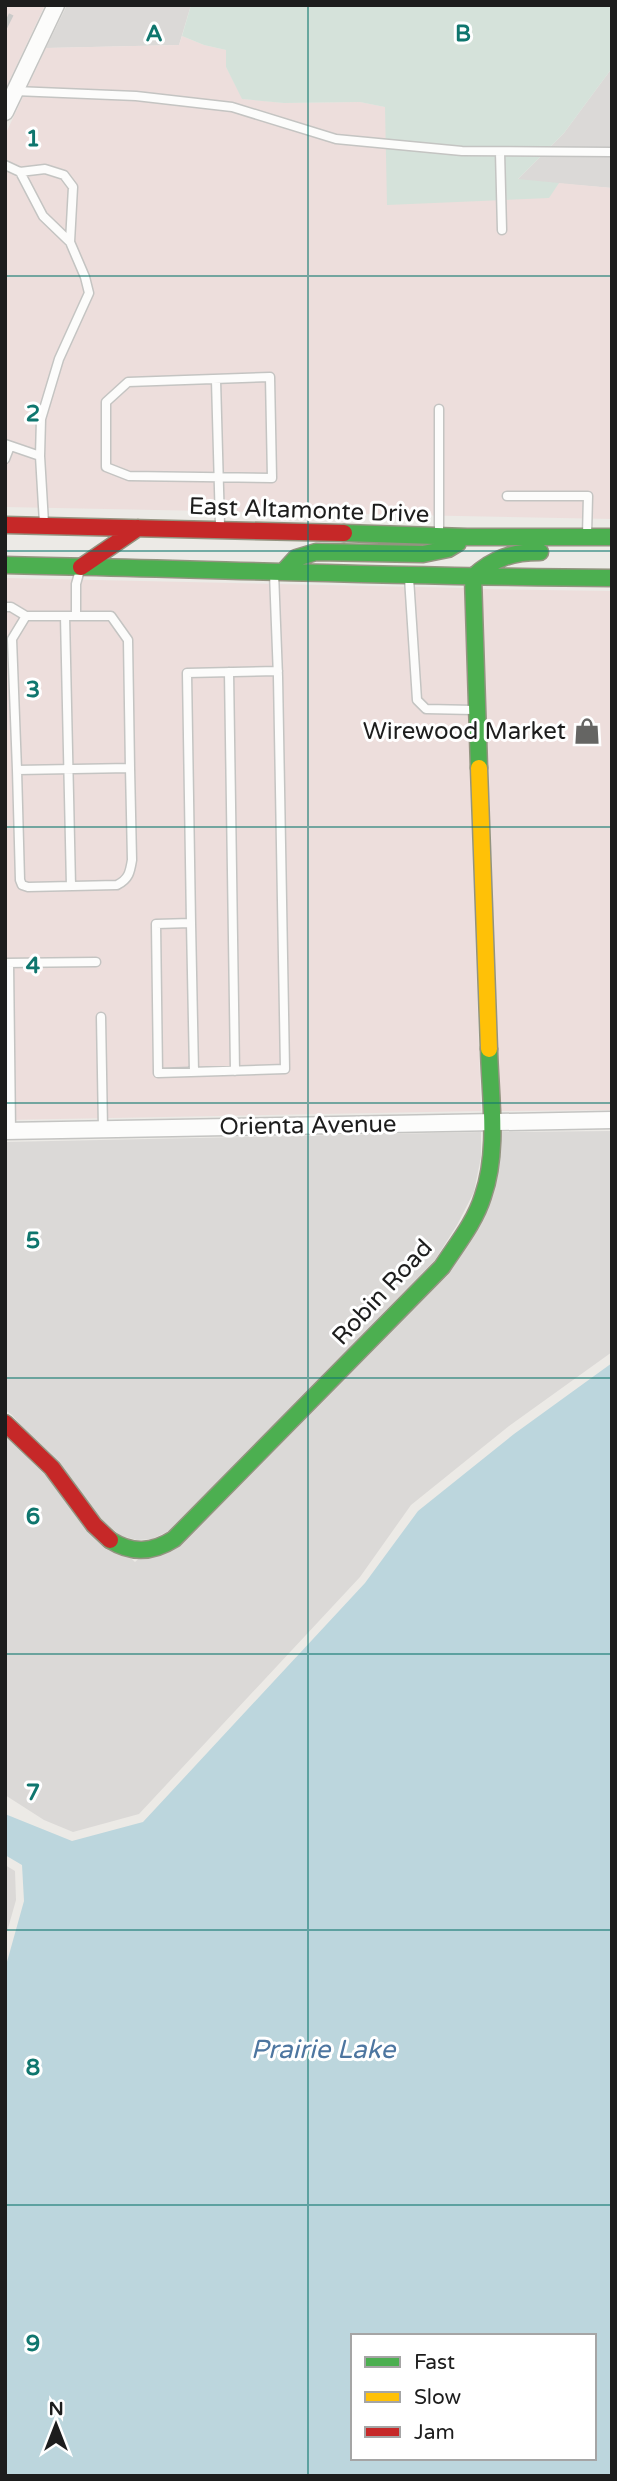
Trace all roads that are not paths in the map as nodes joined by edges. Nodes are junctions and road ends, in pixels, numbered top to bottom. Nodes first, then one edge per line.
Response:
1 (56, 5) edge
2 (15, 91) junction
3 (5, 112) edge
4 (500, 152) junction
5 (612, 152) edge
6 (5, 165) edge
7 (20, 172) junction
8 (502, 230) dead end
9 (70, 242) junction
10 (216, 380) junction
11 (439, 408) dead end
12 (8, 445) edge
13 (40, 456) junction
14 (5, 459) edge
15 (218, 477) junction
16 (508, 496) dead end
17 (5, 525) edge
18 (44, 526) junction
19 (138, 528) junction
20 (220, 528) junction
21 (439, 537) junction
22 (467, 537) junction
23 (587, 537) junction
24 (26, 539) dead end
25 (612, 539) edge
26 (7, 557) edge
27 (80, 567) junction
28 (279, 570) junction
29 (409, 575) junction
30 (473, 577) junction
31 (612, 578) edge
32 (5, 607) edge
33 (65, 615) junction
34 (76, 615) junction
35 (26, 616) junction
36 (278, 671) junction
37 (229, 672) junction
38 (477, 710) junction
39 (130, 768) junction
40 (69, 769) junction
41 (17, 770) junction
42 (71, 886) junction
43 (191, 923) junction
44 (96, 962) dead end
45 (7, 963) edge
46 (101, 1017) dead end
47 (235, 1071) junction
48 (194, 1072) junction
49 (612, 1120) edge
50 (491, 1121) junction
51 (103, 1129) junction
52 (8, 1131) edge
53 (5, 1423) edge

1 - 2 street
2 - 3 street
2 - 4 lane
4 - 5 lane
4 - 8 lane
6 - 7 lane
7 - 9 lane
7 - 9 lane
9 - 13 lane
10 - 15 lane
10 - 15 lane
10 - 15 lane
11 - 21 lane
12 - 13 lane
12 - 14 lane
13 - 18 lane
15 - 20 lane
16 - 23 lane
17 - 18 main road, East Altamonte Drive
18 - 19 main road, East Altamonte Drive
18 - 24 main road
19 - 20 main road, East Altamonte Drive
19 - 27 main road
20 - 21 main road, East Altamonte Drive
21 - 22 main road, East Altamonte Drive
22 - 23 main road, East Altamonte Drive
22 - 28 main road
23 - 25 main road, East Altamonte Drive
25 - 30 main road
26 - 27 main road
27 - 28 main road
27 - 34 lane
28 - 29 main road
28 - 36 lane
29 - 30 main road
29 - 38 lane
30 - 31 main road
30 - 38 main road, Robin Road
32 - 35 lane
33 - 34 lane
33 - 35 lane
33 - 40 lane
34 - 39 lane
35 - 41 lane
36 - 37 lane
36 - 47 lane
37 - 43 lane
37 - 47 lane
38 - 50 main road, Robin Road
39 - 40 lane
39 - 42 lane
40 - 41 lane
40 - 42 lane
41 - 42 lane
43 - 48 lane
43 - 48 lane
44 - 45 lane
45 - 52 lane
46 - 51 lane
47 - 48 lane
49 - 50 street, Orienta Avenue
50 - 51 street, Orienta Avenue
50 - 53 main road, Robin Road
51 - 52 street, Orienta Avenue

